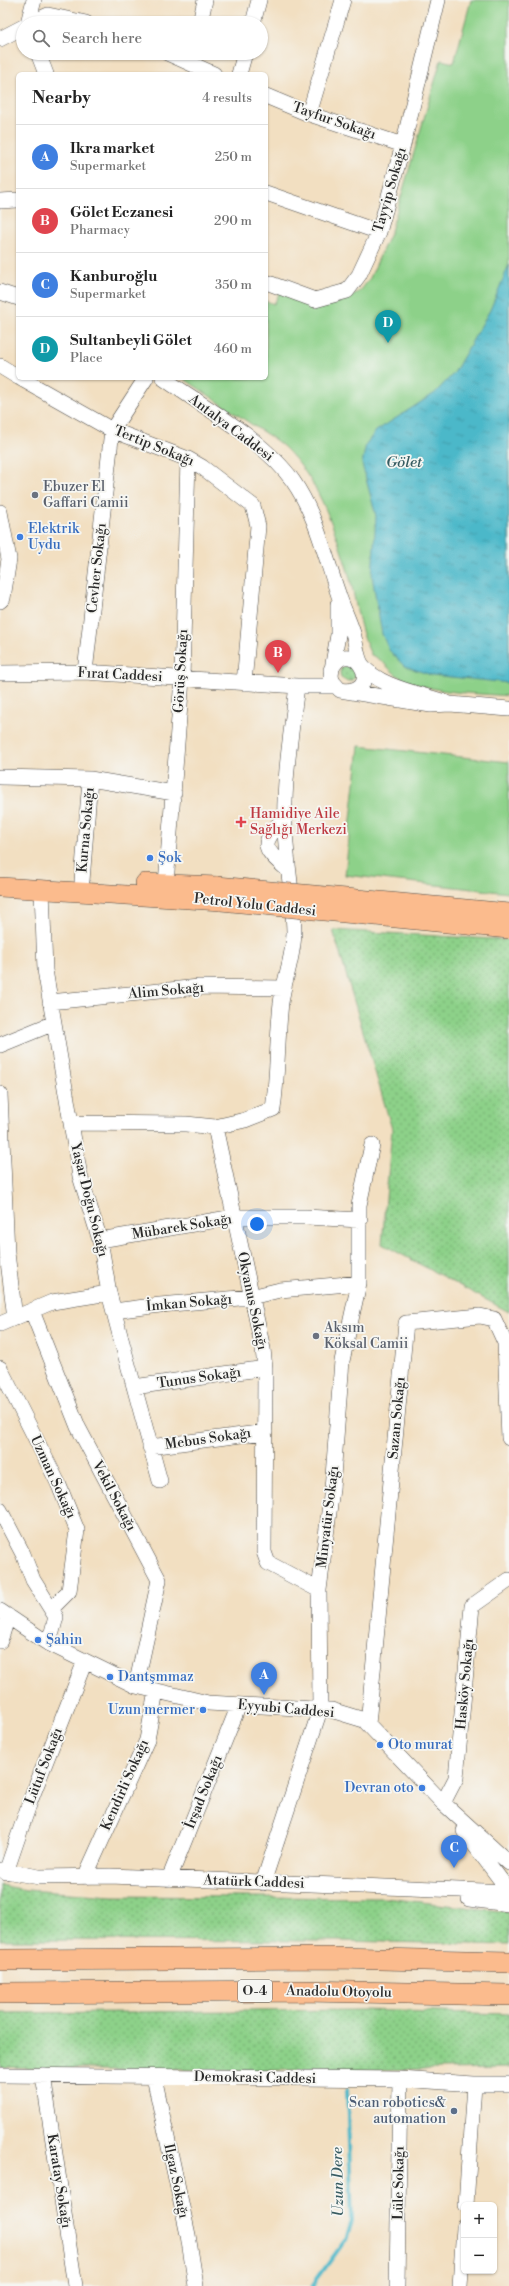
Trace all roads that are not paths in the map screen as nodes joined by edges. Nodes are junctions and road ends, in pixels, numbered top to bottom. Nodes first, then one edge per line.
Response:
1 (34, 0) edge
2 (205, 0) edge
3 (259, 0) edge
4 (343, 0) edge
5 (438, 0) edge
6 (31, 16) edge
7 (202, 16) edge
8 (256, 16) edge
9 (16, 31) edge
10 (0, 39) edge
11 (41, 60) edge
12 (194, 60) edge
13 (243, 60) edge
14 (45, 72) edge
15 (211, 72) edge
16 (240, 72) edge
17 (268, 97) edge
18 (309, 114) junction
19 (404, 145) junction
20 (268, 194) edge
21 (16, 200) edge
22 (0, 201) edge
23 (379, 232) junction
24 (268, 283) edge
25 (0, 292) edge
26 (16, 297) edge
27 (0, 366) edge
28 (16, 375) edge
29 (24, 380) edge
30 (145, 380) edge
31 (166, 380) edge
32 (112, 430) junction
33 (188, 459) junction
34 (0, 512) edge
35 (338, 595) junction
36 (1, 599) edge
37 (362, 665) junction
38 (331, 670) junction
39 (85, 672) junction
40 (0, 674) edge
41 (182, 679) junction
42 (244, 683) junction
43 (297, 686) junction
44 (341, 689) junction
45 (450, 704) junction
46 (509, 709) edge
47 (0, 777) edge
48 (90, 780) junction
49 (174, 793) junction
50 (0, 875) edge
51 (82, 881) junction
52 (166, 884) junction
53 (0, 887) edge
54 (42, 890) junction
55 (219, 894) junction
56 (509, 913) edge
57 (509, 929) edge
58 (283, 988) junction
59 (50, 1002) junction
60 (54, 1023) junction
61 (0, 1045) edge
62 (0, 1094) edge
63 (71, 1123) junction
64 (215, 1127) junction
65 (372, 1145) dead end
66 (234, 1217) junction
67 (360, 1220) junction
68 (100, 1240) junction
69 (359, 1283) junction
70 (109, 1293) junction
71 (251, 1297) junction
72 (32, 1311) junction
73 (114, 1311) junction
74 (15, 1318) junction
75 (0, 1324) edge
76 (0, 1368) edge
77 (265, 1368) junction
78 (134, 1387) junction
79 (265, 1432) junction
80 (509, 1438) edge
81 (150, 1447) junction
82 (160, 1481) dead end
83 (0, 1510) edge
84 (509, 1580) edge
85 (319, 1590) junction
86 (52, 1608) junction
87 (4, 1614) edge
88 (0, 1641) edge
89 (46, 1642) junction
90 (85, 1661) junction
91 (136, 1686) junction
92 (156, 1691) junction
93 (239, 1705) junction
94 (320, 1710) junction
95 (368, 1724) junction
96 (443, 1803) junction
97 (509, 1863) edge
98 (3, 1871) edge
99 (495, 1872) junction
100 (85, 1877) junction
101 (169, 1879) junction
102 (263, 1883) junction
103 (387, 1887) junction
104 (488, 1891) junction
105 (509, 1891) edge
106 (451, 1896) junction
107 (509, 1900) edge
108 (509, 1904) edge
109 (0, 1960) edge
110 (509, 1962) edge
111 (0, 1993) edge
112 (509, 1995) edge
113 (0, 2075) edge
114 (43, 2075) junction
115 (154, 2077) junction
116 (400, 2079) junction
117 (474, 2084) junction
118 (509, 2084) edge
119 (466, 2202) edge
120 (463, 2238) edge
121 (75, 2286) edge
122 (196, 2286) edge
123 (397, 2286) edge
124 (460, 2286) edge

1 - 6 street
2 - 7 street
3 - 8 street
4 - 18 street
5 - 19 street, Tayyip Sokağı
9 - 10 street
11 - 14 street
12 - 15 street
13 - 16 street
17 - 18 street, Tayfur Sokağı
18 - 19 street, Tayfur Sokağı
19 - 23 street, Tayyip Sokağı
20 - 23 street
21 - 22 street
23 - 24 street, Tayyip Sokağı
25 - 26 street
27 - 28 street, Tertip Sokağı
29 - 32 street, Tertip Sokağı
30 - 32 street, Cevher Sokağı
31 - 35 street, Antalya Caddesi
32 - 33 street, Tertip Sokağı
32 - 39 street, Cevher Sokağı
33 - 41 street, Görüş Sokağı
33 - 42 street, Tertip Sokağı
34 - 36 street
35 - 37 street
35 - 38 street
37 - 38 street
37 - 44 street
37 - 45 street
38 - 44 street
39 - 40 street, Fırat Caddesi
39 - 41 street, Fırat Caddesi
41 - 42 street, Fırat Caddesi
41 - 49 street, Görüş Sokağı
42 - 43 street, Fırat Caddesi
43 - 44 street, Fırat Caddesi
43 - 58 street
44 - 45 street, Fırat Caddesi
45 - 46 street
47 - 48 street
48 - 49 street
48 - 51 street, Kurna Sokağı
49 - 52 street, Görüş Sokağı
50 - 51 main road, Petrol Yolu Caddesi
51 - 52 main road, Petrol Yolu Caddesi
52 - 55 main road, Petrol Yolu Caddesi
53 - 54 main road, Petrol Yolu Caddesi
54 - 55 main road, Petrol Yolu Caddesi
54 - 59 street, Yaşar Doğu Sokağı
55 - 56 main road, Petrol Yolu Caddesi, bridge
55 - 57 main road, Petrol Yolu Caddesi, bridge
58 - 59 street, Alim Sokağı
58 - 64 street
59 - 60 street, Yaşar Doğu Sokağı
60 - 61 street
60 - 63 street, Yaşar Doğu Sokağı
62 - 74 street
63 - 64 street
63 - 68 street, Yaşar Doğu Sokağı
64 - 66 street, Okyanus Sokağı
65 - 67 street, Minyatür Sokağı
66 - 67 street, Mübarek Sokağı
66 - 68 street, Mübarek Sokağı
66 - 71 street, Okyanus Sokağı
67 - 69 street, Minyatür Sokağı
68 - 70 street, Yaşar Doğu Sokağı
69 - 71 street, İmkan Sokağı
69 - 85 street, Minyatür Sokağı
70 - 72 street
70 - 73 street, Yaşar Doğu Sokağı
71 - 73 street, İmkan Sokağı
71 - 77 street, Okyanus Sokağı
72 - 74 street
72 - 91 street, Vekil Sokağı
73 - 78 street, Yaşar Doğu Sokağı
74 - 75 street
76 - 86 street, Uzman Sokağı
77 - 78 street, Tunus Sokağı
77 - 79 street, Okyanus Sokağı
78 - 81 street, Yaşar Doğu Sokağı
79 - 81 street, Mebus Sokağı
79 - 85 street, Okyanus Sokağı
80 - 95 street, Sazan Sokağı
81 - 82 street, Yaşar Doğu Sokağı
83 - 86 street
84 - 96 street, Hasköy Sokağı
85 - 94 street, Minyatür Sokağı
86 - 89 street
87 - 88 street
87 - 89 street, Eyyubi Caddesi
89 - 90 street, Eyyubi Caddesi
90 - 91 street, Eyyubi Caddesi
90 - 98 street, Lütuf Sokağı
91 - 92 street, Eyyubi Caddesi
92 - 93 street, Eyyubi Caddesi
92 - 100 street, Kendirli Sokağı
93 - 94 street, Eyyubi Caddesi
93 - 101 street, İrşad Sokağı
94 - 95 street, Eyyubi Caddesi
94 - 102 street, Minyatür Sokağı
95 - 96 street, Eyyubi Caddesi
96 - 97 street, Eyyubi Caddesi
96 - 99 street
98 - 100 street, Atatürk Caddesi
99 - 104 street
99 - 105 street
100 - 101 street, Atatürk Caddesi
101 - 102 street, Atatürk Caddesi
102 - 103 street, Atatürk Caddesi
103 - 104 street, Atatürk Caddesi
103 - 106 street
104 - 105 street, Atatürk Caddesi
106 - 107 street
106 - 108 street
109 - 110 highway
111 - 112 highway, Anadolu Otoyolu / O-4
113 - 114 street, Demokrasi Caddesi
114 - 115 street, Demokrasi Caddesi
114 - 121 street, Karatay Sokağı
115 - 116 street, Demokrasi Caddesi
115 - 122 street, Ilgaz Sokağı
116 - 117 street, Demokrasi Caddesi
116 - 123 street, Lüle Sokağı
117 - 118 street, Demokrasi Caddesi
117 - 119 street
120 - 124 street

